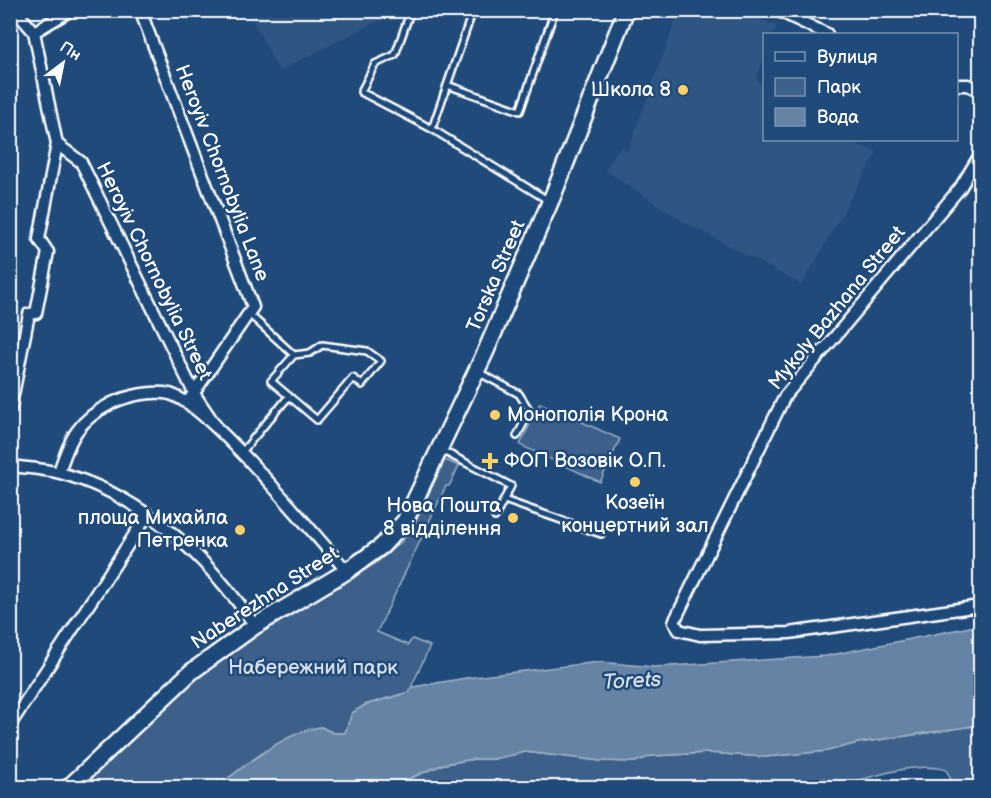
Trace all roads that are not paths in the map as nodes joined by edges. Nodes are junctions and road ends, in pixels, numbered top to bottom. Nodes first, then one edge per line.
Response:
1 (15, 10) edge
2 (71, 10) edge
3 (140, 10) edge
4 (411, 10) edge
5 (473, 10) edge
6 (555, 10) edge
7 (626, 10) edge
8 (777, 10) edge
9 (34, 32) junction
10 (825, 33) edge
11 (447, 85) junction
12 (958, 85) edge
13 (981, 91) edge
14 (432, 129) junction
15 (57, 144) junction
16 (981, 155) edge
17 (550, 202) junction
18 (249, 314) junction
19 (294, 355) junction
20 (477, 371) junction
21 (289, 396) junction
22 (191, 399) junction
23 (10, 410) edge
24 (517, 436) dead end
25 (439, 450) junction
26 (241, 453) junction
27 (10, 466) edge
28 (59, 472) junction
29 (504, 500) junction
30 (148, 514) junction
31 (495, 517) dead end
32 (601, 534) dead end
33 (382, 546) joint
34 (347, 571) junction
35 (981, 606) edge
36 (255, 626) junction
37 (10, 725) edge
38 (68, 788) edge

1 - 9 street
2 - 9 street
3 - 18 street, Heroyiv Chornobylia Lane
4 - 14 lane
5 - 11 lane
6 - 11 lane
7 - 17 main road, Torska Street
8 - 10 street
9 - 15 street
11 - 14 lane
12 - 13 street
14 - 17 lane
15 - 22 street, Heroyiv Chornobylia Street
15 - 23 street
16 - 35 street, Mykoly Bazhana Street
17 - 20 main road, Torska Street
18 - 19 lane
18 - 22 street
19 - 21 lane
19 - 21 lane
20 - 24 lane
20 - 25 main road, Torska Street
21 - 26 lane
22 - 26 street
22 - 28 street
25 - 29 lane
25 - 33 main road, Torska Street
26 - 34 street
27 - 28 street
28 - 30 street
29 - 31 lane
29 - 32 lane
30 - 36 street
30 - 37 street
33 - 34 main road, Naberezhna Street
34 - 36 main road, Naberezhna Street
36 - 38 main road, Naberezhna Street

